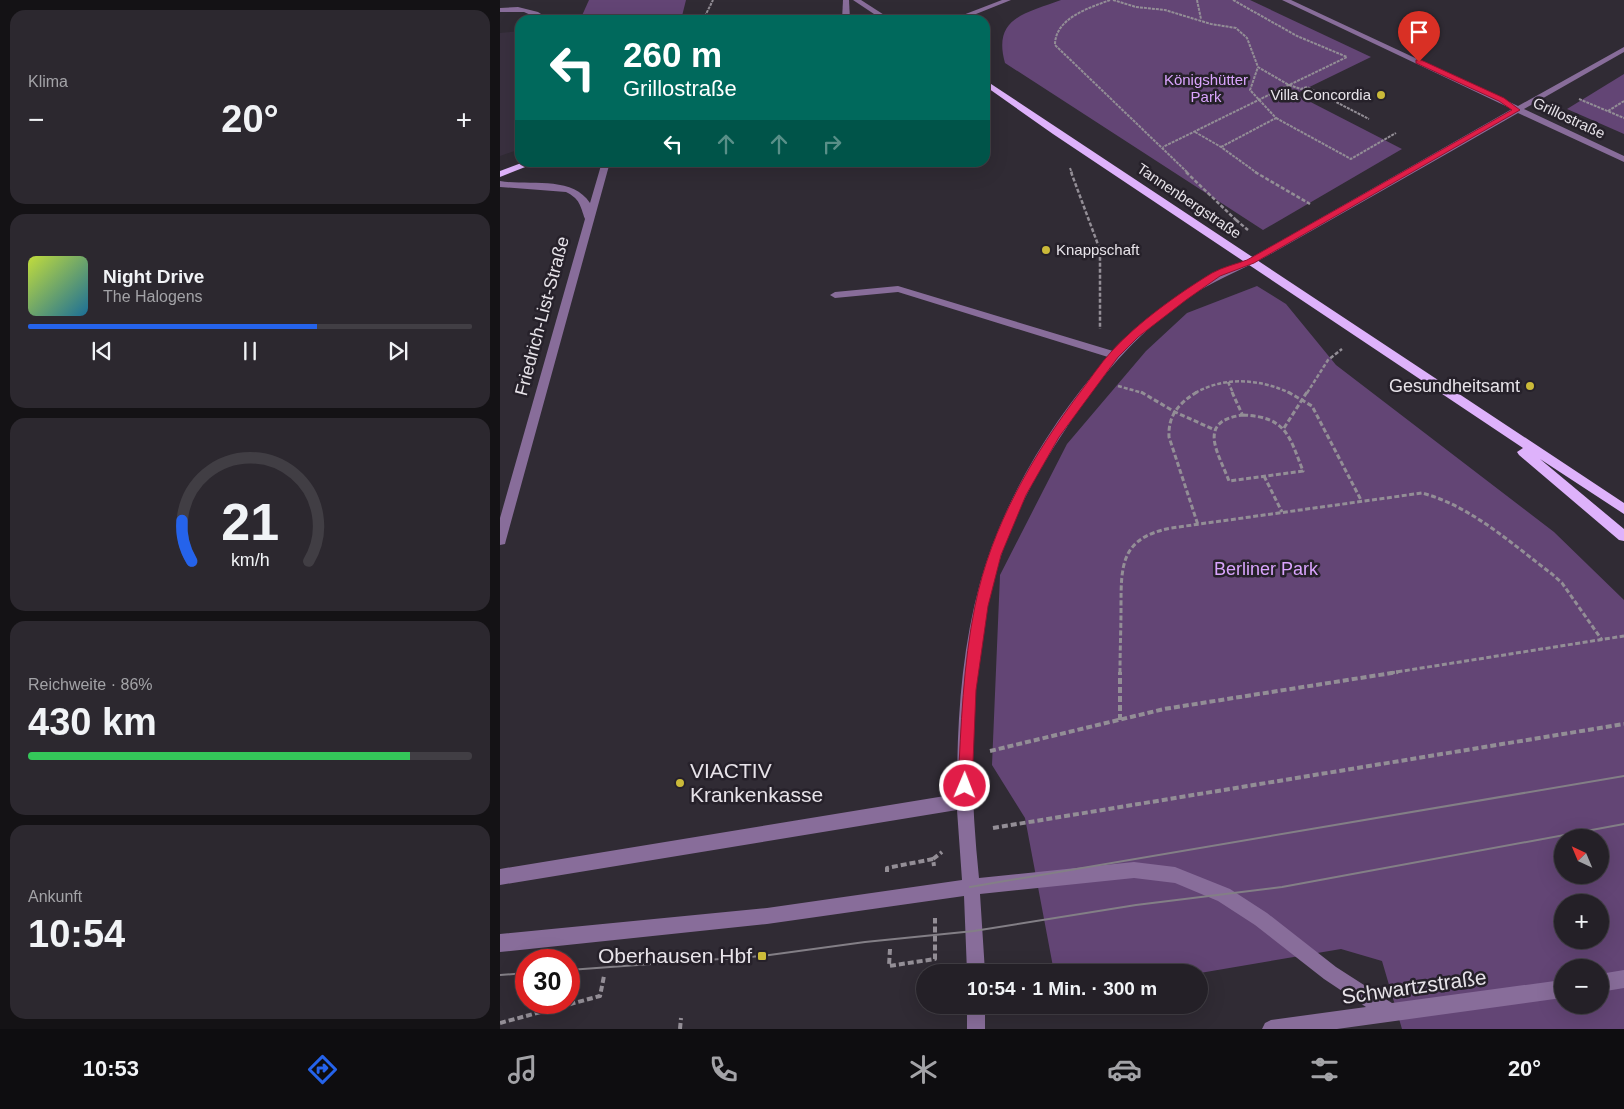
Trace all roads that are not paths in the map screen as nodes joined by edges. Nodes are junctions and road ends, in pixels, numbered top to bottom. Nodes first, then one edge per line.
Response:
1 (846, 0) edge
2 (856, 0) edge
3 (1008, 0) edge
4 (1285, 0) edge
5 (1000, 3) junction
6 (500, 10) edge
7 (540, 15) edge
8 (846, 15) edge
9 (880, 15) edge
10 (968, 15) edge
11 (987, 15) edge
12 (1624, 49) edge
13 (990, 86) edge
14 (1517, 110) junction
15 (1624, 159) edge
16 (520, 167) edge
17 (605, 167) edge
18 (500, 174) edge
19 (500, 184) edge
20 (589, 220) junction
21 (1250, 262) junction
22 (835, 295) dead end
23 (1114, 355) junction
24 (1475, 412) junction
25 (1624, 509) edge
26 (1624, 536) edge
27 (500, 540) edge
28 (965, 801) junction
29 (500, 876) edge
30 (970, 887) junction
31 (500, 942) edge
32 (975, 964) edge
33 (1624, 979) edge
34 (1609, 982) edge
35 (1554, 990) edge
36 (1391, 1013) junction
37 (976, 1014) edge
38 (976, 1029) edge
39 (1271, 1029) edge

1 - 8 street
2 - 9 street
3 - 5 street
4 - 14 street, Grillostraße
5 - 10 street
5 - 11 street
6 - 7 street
12 - 14 street
13 - 21 main road, Tannenbergstraße
14 - 15 street, Grillostraße
14 - 21 street
16 - 18 main road
17 - 20 street, Friedrich-List-Straße
19 - 20 street, Friedrich-List-Straße
20 - 27 street, Friedrich-List-Straße
21 - 23 street
21 - 24 main road, Tannenbergstraße
22 - 23 street
23 - 28 street
24 - 25 main road, Tannenbergstraße
24 - 26 main road, Tannenbergstraße
28 - 29 street
28 - 30 street
30 - 31 street
30 - 32 street
30 - 36 street
33 - 34 street
35 - 36 street, Schwartzstraße
36 - 39 street, Schwartzstraße
37 - 38 street

